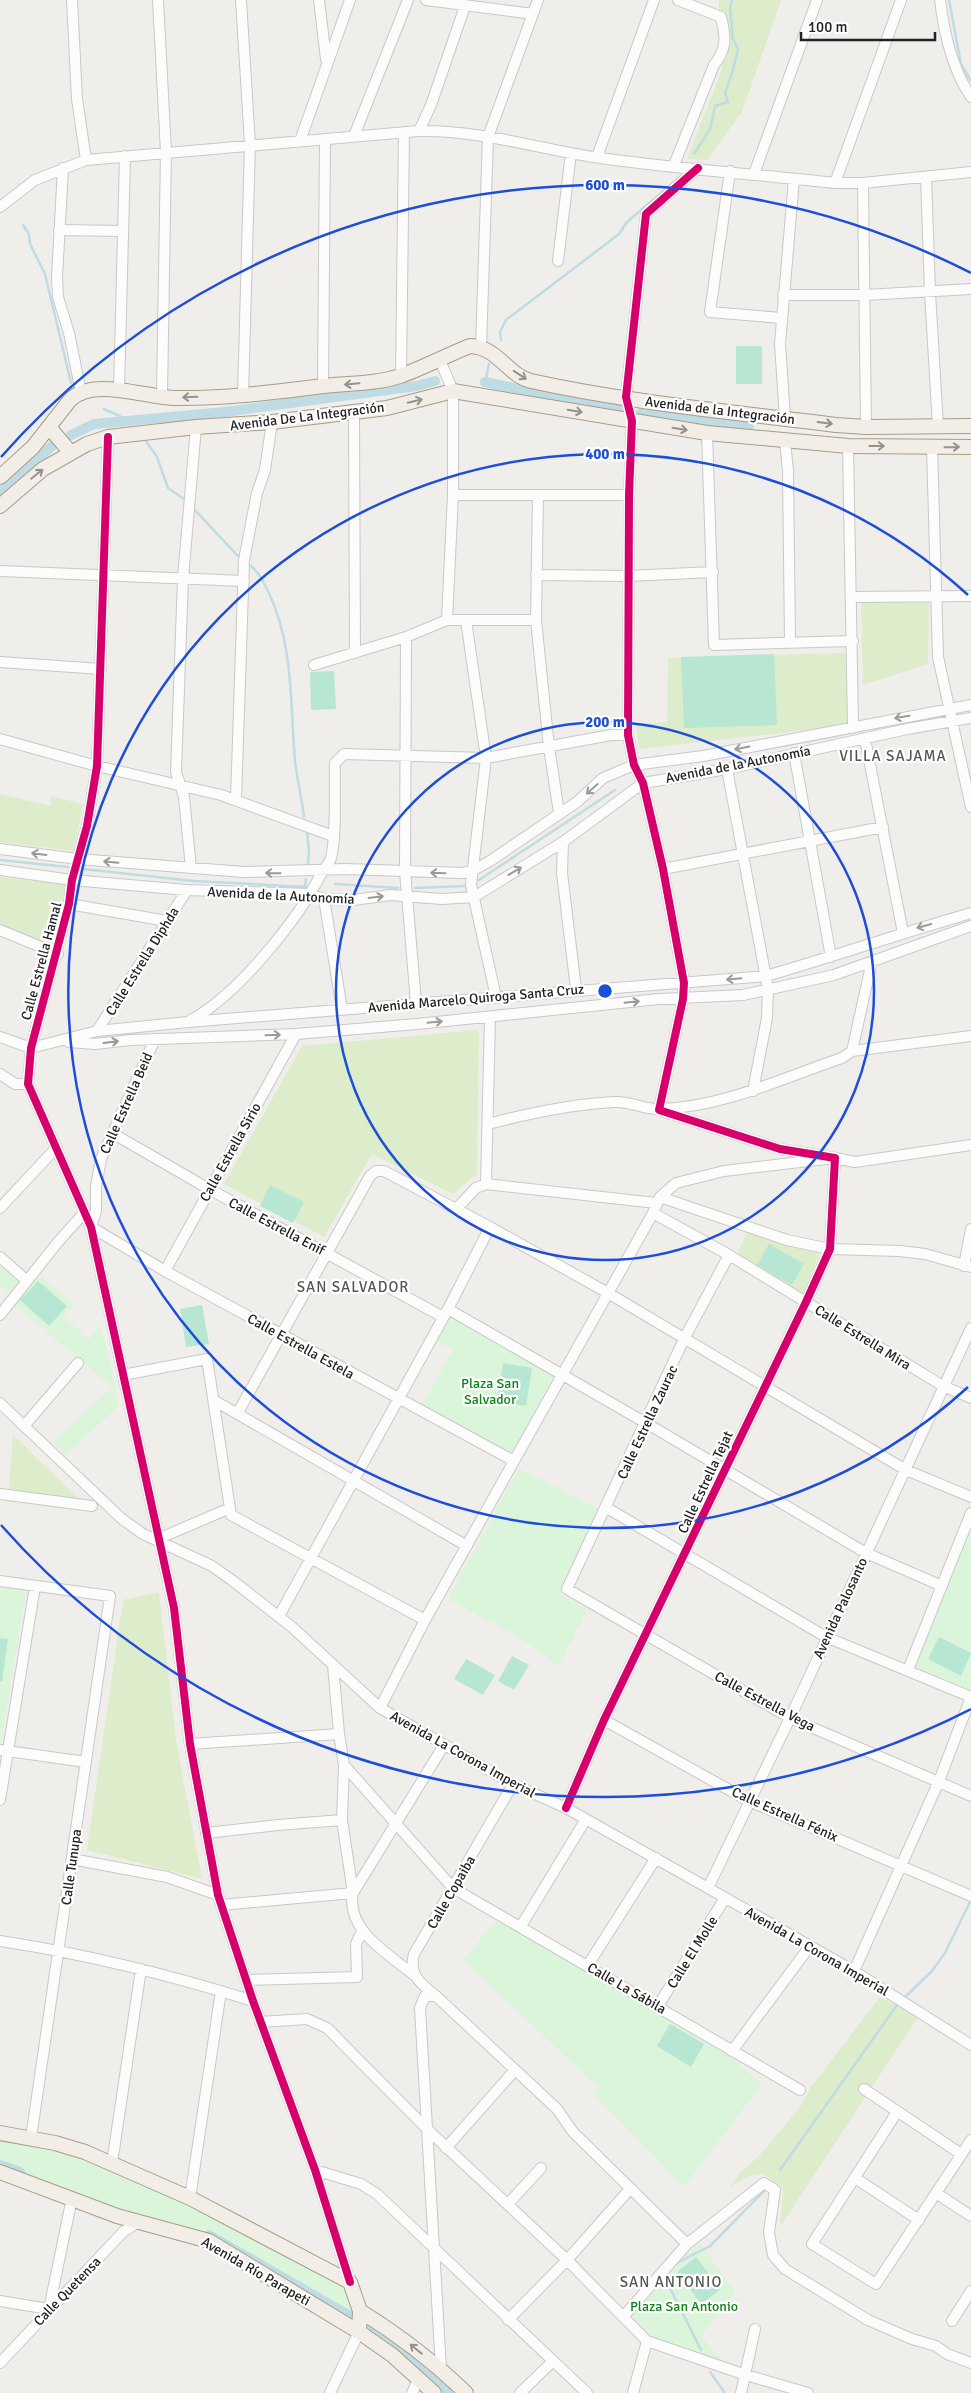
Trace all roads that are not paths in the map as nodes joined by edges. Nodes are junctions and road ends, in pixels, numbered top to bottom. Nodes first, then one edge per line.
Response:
1 (72, 0) edge
2 (158, 0) edge
3 (241, 0) edge
4 (319, 0) edge
5 (350, 0) edge
6 (408, 0) edge
7 (426, 0) edge
8 (538, 0) edge
9 (678, 0) edge
10 (817, 0) edge
11 (900, 0) edge
12 (940, 0) edge
13 (651, 1) edge
14 (465, 6) junction
15 (533, 14) junction
16 (326, 63) junction
17 (971, 97) edge
18 (419, 131) junction
19 (404, 132) junction
20 (354, 136) junction
21 (488, 137) junction
22 (325, 139) junction
23 (300, 141) junction
24 (250, 144) junction
25 (166, 152) junction
26 (571, 153) junction
27 (125, 156) junction
28 (597, 157) junction
29 (86, 160) junction
30 (674, 166) junction
31 (63, 168) junction
32 (698, 168) junction
33 (730, 171) junction
34 (971, 172) edge
35 (754, 174) junction
36 (926, 177) junction
37 (794, 178) junction
38 (835, 183) junction
39 (862, 183) junction
40 (0, 206) edge
41 (59, 230) junction
42 (123, 231) junction
43 (558, 261) dead end
44 (971, 289) edge
45 (930, 292) junction
46 (783, 295) junction
47 (865, 295) junction
48 (781, 318) junction
49 (481, 346) junction
50 (440, 358) junction
51 (401, 376) junction
52 (323, 386) junction
53 (119, 391) junction
54 (452, 391) junction
55 (81, 392) junction
56 (162, 395) junction
57 (243, 395) junction
58 (626, 398) junction
59 (354, 412) junction
60 (785, 418) junction
61 (632, 421) junction
62 (272, 422) junction
63 (971, 426) edge
64 (49, 427) junction
65 (196, 427) junction
66 (866, 427) junction
67 (938, 427) junction
68 (707, 433) junction
69 (108, 437) junction
70 (785, 441) junction
71 (848, 446) junction
72 (971, 446) edge
73 (932, 447) junction
74 (71, 453) junction
75 (0, 477) edge
76 (453, 495) junction
77 (538, 495) junction
78 (629, 495) junction
79 (0, 506) edge
80 (0, 571) edge
81 (712, 572) junction
82 (104, 574) junction
83 (536, 575) junction
84 (628, 576) junction
85 (183, 578) junction
86 (244, 581) junction
87 (936, 596) junction
88 (971, 596) edge
89 (852, 597) junction
90 (447, 620) junction
91 (466, 620) junction
92 (536, 620) junction
93 (406, 638) junction
94 (853, 640) junction
95 (790, 641) junction
96 (355, 653) junction
97 (0, 662) edge
98 (314, 665) dead end
99 (101, 668) junction
100 (971, 704) edge
101 (950, 709) junction
102 (971, 718) edge
103 (953, 720) junction
104 (853, 726) junction
105 (628, 735) junction
106 (0, 739) edge
107 (865, 739) junction
108 (549, 747) junction
109 (794, 753) junction
110 (405, 755) junction
111 (486, 758) junction
112 (634, 765) junction
113 (97, 766) junction
114 (727, 769) junction
115 (643, 783) junction
116 (180, 784) junction
117 (236, 800) junction
118 (971, 807) edge
119 (559, 813) junction
120 (883, 827) junction
121 (332, 836) junction
122 (810, 841) junction
123 (563, 842) junction
124 (0, 849) edge
125 (744, 853) junction
126 (78, 858) junction
127 (192, 868) junction
128 (663, 869) junction
129 (0, 870) edge
130 (322, 871) junction
131 (405, 871) junction
132 (472, 871) junction
133 (72, 880) junction
134 (187, 890) junction
135 (311, 894) junction
136 (406, 897) junction
137 (474, 897) junction
138 (324, 898) junction
139 (69, 904) junction
140 (971, 913) edge
141 (167, 921) junction
142 (971, 926) edge
143 (0, 930) edge
144 (903, 933) junction
145 (58, 954) junction
146 (831, 958) junction
147 (872, 961) junction
148 (766, 976) junction
149 (684, 983) junction
150 (576, 989) junction
151 (768, 989) junction
152 (496, 997) junction
153 (683, 999) junction
154 (416, 1003) junction
155 (342, 1009) junction
156 (490, 1017) junction
157 (188, 1022) junction
158 (97, 1031) junction
159 (296, 1034) junction
160 (971, 1036) edge
161 (0, 1037) edge
162 (155, 1039) junction
163 (63, 1041) junction
164 (31, 1048) junction
165 (852, 1051) junction
166 (0, 1074) edge
167 (28, 1084) junction
168 (753, 1091) junction
169 (659, 1110) junction
170 (488, 1124) junction
171 (112, 1133) junction
172 (971, 1145) edge
173 (57, 1147) junction
174 (835, 1158) junction
175 (486, 1184) junction
176 (209, 1189) junction
177 (658, 1200) junction
178 (0, 1208) edge
179 (456, 1209) junction
180 (84, 1213) junction
181 (652, 1213) junction
182 (91, 1227) junction
183 (490, 1227) junction
184 (971, 1229) edge
185 (830, 1249) junction
186 (326, 1252) junction
187 (729, 1256) junction
188 (0, 1258) edge
189 (967, 1266) edge
190 (164, 1271) junction
191 (27, 1281) junction
192 (608, 1293) junction
193 (806, 1302) junction
194 (446, 1313) junction
195 (0, 1315) edge
196 (971, 1328) edge
197 (282, 1335) junction
198 (684, 1339) junction
199 (78, 1363) dead end
200 (561, 1373) junction
201 (123, 1375) junction
202 (765, 1385) junction
203 (943, 1386) junction
204 (971, 1398) edge
205 (399, 1399) junction
206 (215, 1401) junction
207 (0, 1403) edge
208 (237, 1414) junction
209 (646, 1423) junction
210 (24, 1426) junction
211 (514, 1460) junction
212 (724, 1470) junction
213 (906, 1470) junction
214 (354, 1480) junction
215 (0, 1494) edge
216 (971, 1497) edge
217 (92, 1506) dead end
218 (230, 1508) junction
219 (607, 1508) junction
220 (971, 1513) edge
221 (158, 1539) junction
222 (467, 1546) junction
223 (866, 1553) junction
224 (685, 1554) junction
225 (310, 1559) junction
226 (0, 1580) edge
227 (35, 1586) junction
228 (942, 1586) junction
229 (568, 1589) joint
230 (279, 1616) junction
231 (424, 1620) junction
232 (646, 1636) junction
233 (826, 1638) junction
234 (333, 1665) junction
235 (908, 1670) junction
236 (971, 1697) edge
237 (380, 1708) junction
238 (790, 1718) junction
239 (604, 1720) junction
240 (338, 1734) junction
241 (190, 1744) junction
242 (444, 1745) junction
243 (4, 1750) edge
244 (86, 1762) junction
245 (344, 1766) junction
246 (939, 1781) junction
247 (514, 1784) junction
248 (971, 1796) edge
249 (0, 1800) edge
250 (749, 1801) junction
251 (566, 1808) junction
252 (586, 1819) junction
253 (342, 1820) junction
254 (396, 1825) junction
255 (206, 1833) junction
256 (656, 1858) junction
257 (72, 1859) junction
258 (900, 1865) junction
259 (453, 1888) junction
260 (708, 1888) junction
261 (353, 1893) junction
262 (971, 1896) edge
263 (725, 1898) junction
264 (219, 1900) junction
265 (521, 1926) junction
266 (362, 1931) junction
267 (0, 1941) edge
268 (810, 1946) junction
269 (59, 1950) junction
270 (588, 1966) junction
271 (141, 1969) junction
272 (854, 1971) junction
273 (414, 1975) junction
274 (246, 1980) junction
275 (221, 1991) junction
276 (436, 1996) junction
277 (253, 2002) junction
278 (658, 2006) junction
279 (260, 2022) junction
280 (971, 2045) edge
281 (732, 2051) junction
282 (515, 2070) junction
283 (864, 2089) dead end
284 (800, 2090) dead end
285 (897, 2112) junction
286 (428, 2130) junction
287 (0, 2133) edge
288 (31, 2138) junction
289 (971, 2140) edge
290 (446, 2148) junction
291 (962, 2154) junction
292 (112, 2163) junction
293 (541, 2168) dead end
294 (315, 2170) junction
295 (0, 2172) edge
296 (855, 2178) junction
297 (630, 2189) junction
298 (936, 2193) junction
299 (72, 2198) junction
300 (190, 2198) junction
301 (508, 2204) junction
302 (971, 2216) edge
303 (918, 2220) junction
304 (138, 2222) junction
305 (687, 2244) junction
306 (435, 2248) junction
307 (567, 2260) junction
308 (350, 2282) junction
309 (971, 2291) edge
310 (0, 2301) edge
311 (49, 2309) junction
312 (360, 2311) junction
313 (623, 2317) junction
314 (508, 2320) junction
315 (952, 2321) dead end
316 (754, 2329) dead end
317 (359, 2332) junction
318 (647, 2341) junction
319 (553, 2361) junction
320 (0, 2363) edge
321 (971, 2363) edge
322 (441, 2369) junction
323 (746, 2375) junction
324 (419, 2378) junction
325 (330, 2393) edge
326 (412, 2393) edge
327 (434, 2393) edge
328 (466, 2393) edge
329 (520, 2393) edge
330 (587, 2393) edge
331 (633, 2393) edge
332 (741, 2393) edge
333 (808, 2393) edge

1 - 29 street
2 - 25 street
3 - 24 street
4 - 16 street
5 - 16 street
6 - 20 street
7 - 14 street
8 - 15 street
9 - 30 street
10 - 35 street
11 - 38 street
12 - 17 street
13 - 28 street
14 - 15 street
14 - 18 street
15 - 21 street
16 - 23 street
18 - 19 street
18 - 21 street
19 - 20 street
19 - 51 street
20 - 22 street
21 - 26 street
21 - 49 street
22 - 23 street
22 - 52 street
23 - 24 street
24 - 25 street
24 - 57 street
25 - 27 street
25 - 56 street
26 - 28 street
26 - 43 street
27 - 29 street
27 - 42 street
28 - 30 street
29 - 31 street
30 - 32 street
31 - 40 street
31 - 41 street
32 - 33 street
32 - 58 street
33 - 35 street
33 - 48 street
34 - 36 street
35 - 37 street
36 - 39 street
36 - 45 street
37 - 38 street
37 - 46 street
38 - 39 street
39 - 47 street
41 - 42 street
41 - 55 street
42 - 53 street
44 - 45 street
45 - 47 street
45 - 67 street
46 - 47 street
46 - 48 street
47 - 66 street
48 - 60 street
49 - 50 main road, Avenida De La Integración
49 -> 58 main road, Avenida de la Integración
50 - 51 main road, Avenida De La Integración
50 - 54 street
51 -> 52 main road, Avenida De La Integración
52 - 57 main road, Avenida De La Integración
53 - 55 main road, Avenida De La Integración
53 - 56 main road, Avenida De La Integración
59 -> 54 main road, Avenida De La Integración
54 -> 61 main road, Avenida De La Integración
54 - 76 street
55 - 64 main road
57 -> 56 main road, Avenida De La Integración
58 - 60 main road, Avenida de la Integración
58 - 61 street
59 - 62 main road, Avenida De La Integración
59 - 96 street
60 -> 66 main road, Avenida de la Integración
61 -> 68 main road, Avenida de la Integración
61 - 78 street
62 - 65 main road, Avenida De La Integración
62 - 86 street
63 - 67 main road, Avenida de la Integración
64 - 74 main road
64 - 75 main road
65 - 69 main road, Avenida De La Integración
65 - 85 street
66 - 67 main road, Avenida de la Integración
68 - 70 main road, Avenida de la Integración
68 - 81 street
69 - 74 main road, Avenida De La Integración
69 - 82 street, Calle Estrella Hamal
70 - 71 main road, Avenida de la Integración
70 - 95 street
71 -> 73 main road, Avenida de la Integración
71 - 89 street
73 -> 72 main road, Avenida de la Integración
73 - 87 street
79 -> 74 main road, Avenida De La Integración
76 - 77 street
76 - 90 street
77 - 78 street
77 - 83 street
78 - 84 street
80 - 82 street
81 - 84 street
81 - 95 street
82 - 85 street
82 - 99 street, Calle Estrella Hamal
83 - 84 street
83 - 92 street
84 - 105 street
85 - 86 street
85 - 116 street
86 - 117 street
87 - 88 street
87 - 89 street
87 - 101 street
89 - 94 street
90 - 91 street
90 - 93 street
91 - 92 street
91 - 111 street
92 - 108 street
93 - 96 street
93 - 110 street
94 - 95 street
94 - 104 street
96 - 98 street
97 - 99 street
99 - 113 street, Calle Estrella Hamal
100 - 101 street, Avenida de la Autonomía
101 - 103 street
101 -> 104 street, Avenida de la Autonomía
102 - 103 street, Avenida de la Autonomía
103 - 107 street, Avenida de la Autonomía
103 - 118 street
104 -> 112 street, Avenida de la Autonomía
105 - 108 street
105 - 112 street
106 - 113 street
107 - 109 street, Avenida de la Autonomía
107 - 120 street
108 - 111 street
108 - 119 street
109 - 114 street, Avenida de la Autonomía
109 - 122 street
110 - 111 street
110 - 121 street
110 - 131 street
111 - 132 street
112 - 115 street
112 -> 119 street, Avenida de la Autonomía
113 - 116 street
113 - 126 street, Calle Estrella Hamal
114 - 115 street, Avenida de la Autonomía
114 - 125 street
115 - 123 street, Avenida de la Autonomía
115 - 128 street
116 - 117 street
116 - 127 street
117 - 121 street
119 - 132 street, Avenida de la Autonomía
120 - 122 street
120 - 144 street
121 - 130 street
122 - 125 street
122 - 146 street
137 -> 123 street, Avenida de la Autonomía
123 - 150 street
126 -> 124 street, Avenida de la Autonomía
125 - 128 street
125 - 148 street
127 -> 126 street, Avenida de la Autonomía
126 - 133 street, Calle Estrella Hamal
130 -> 127 street, Avenida de la Autonomía
128 - 149 street
129 - 133 street, Avenida de la Autonomía
130 - 131 street, Avenida de la Autonomía
130 - 135 street
132 -> 131 street, Avenida de la Autonomía
131 - 136 street
132 - 137 street
133 - 134 street, Avenida de la Autonomía
133 - 139 street, Calle Estrella Hamal
134 - 135 street, Avenida de la Autonomía
134 - 141 street, Calle Estrella Diphda
135 - 138 street, Avenida de la Autonomía
135 - 157 street
136 - 137 street, Avenida de la Autonomía
138 -> 136 street, Avenida de la Autonomía
136 - 154 street
137 - 152 street
138 - 155 street
139 - 141 street
139 - 145 street, Calle Estrella Hamal
140 -> 144 street, Avenida Marcelo Quiroga Santa Cruz
141 - 158 street, Calle Estrella Diphda
142 - 147 street, Avenida Marcelo Quiroga Santa Cruz
143 - 145 street
144 - 146 street, Avenida Marcelo Quiroga Santa Cruz
145 - 164 street, Calle Estrella Hamal
146 - 148 street, Avenida Marcelo Quiroga Santa Cruz
147 - 151 street, Avenida Marcelo Quiroga Santa Cruz
147 - 165 street
148 -> 149 street, Avenida Marcelo Quiroga Santa Cruz
148 - 151 street
149 - 150 street, Avenida Marcelo Quiroga Santa Cruz
149 - 153 street
150 - 152 street, Avenida Marcelo Quiroga Santa Cruz
151 - 153 street, Avenida Marcelo Quiroga Santa Cruz
151 - 168 street
152 - 154 street, Avenida Marcelo Quiroga Santa Cruz
156 -> 153 street, Avenida Marcelo Quiroga Santa Cruz
153 - 169 street
154 - 155 street, Avenida Marcelo Quiroga Santa Cruz
155 - 157 street, Avenida Marcelo Quiroga Santa Cruz
159 -> 156 street, Avenida Marcelo Quiroga Santa Cruz
156 - 170 street
157 - 158 street, Avenida Marcelo Quiroga Santa Cruz
158 - 163 street, Avenida Marcelo Quiroga Santa Cruz
162 -> 159 street, Avenida Marcelo Quiroga Santa Cruz
159 - 176 street, Calle Estrella Sirio
160 - 165 street
161 - 164 street
163 -> 162 street, Avenida Marcelo Quiroga Santa Cruz
162 - 171 street, Calle Estrella Beid
163 - 164 street, Avenida Marcelo Quiroga Santa Cruz
164 - 167 street, Calle Estrella Hamal
165 - 168 street
166 - 167 street
167 - 173 street
168 - 169 street
169 - 170 street
169 - 174 street
170 - 175 street
171 - 176 street, Calle Estrella Enif
171 - 182 street, Calle Estrella Beid
172 - 174 street
173 - 178 street
173 - 180 street
174 - 177 street
174 - 185 street, Calle Estrella Tejat
175 - 177 street
175 - 179 street
176 - 186 street, Calle Estrella Enif
176 - 190 street, Calle Estrella Sirio
177 - 181 street
177 - 185 street
179 - 183 street
179 - 186 street
180 - 182 street
180 - 191 street
181 - 187 street, Calle Estrella Mira
181 - 192 street
182 - 190 street, Calle Estrella Estela
182 - 201 street
183 - 192 street
183 - 194 street
184 - 189 street
185 - 189 street
185 - 193 street, Calle Estrella Tejat
186 - 194 street, Calle Estrella Enif
186 - 197 street
187 - 193 street, Calle Estrella Mira
187 - 198 street, Calle Estrella Zaurac
188 - 191 street
190 - 197 street, Calle Estrella Estela
191 - 195 street
192 - 198 street
192 - 200 street
193 - 202 street, Calle Estrella Tejat
193 - 203 street, Calle Estrella Mira
194 - 200 street, Calle Estrella Enif
194 - 205 street
196 - 203 street, Avenida Palosanto
197 - 205 street, Calle Estrella Estela
197 - 208 street
198 - 202 street
198 - 209 street, Calle Estrella Zaurac
199 - 210 street
200 - 209 street, Calle Estrella Enif
200 - 211 street
201 - 206 street
201 - 221 street
202 - 212 street, Calle Estrella Tejat
202 - 213 street
203 - 204 street, Calle Estrella Mira
203 - 213 street, Avenida Palosanto
205 - 211 street, Calle Estrella Estela
205 - 214 street
206 - 208 street
206 - 218 street
207 - 210 street, Avenida La Corona Imperial
208 - 214 street
209 - 212 street, Calle Estrella Enif
209 - 219 street, Calle Estrella Zaurac
210 - 221 street, Avenida La Corona Imperial
211 - 222 street
212 - 223 street, Calle Estrella Enif
212 - 224 street, Calle Estrella Tejat
213 - 216 street
213 - 223 street, Avenida Palosanto
214 - 222 street
214 - 225 street
215 - 217 street
218 - 221 street
218 - 225 street
219 - 224 street
219 - 229 street, Calle Estrella Zaurac
220 - 228 street
221 - 230 street, Avenida La Corona Imperial
221 - 241 street
222 - 231 street
223 - 228 street, Calle Estrella Enif
223 - 233 street, Avenida Palosanto
224 - 232 street, Calle Estrella Tejat
224 - 233 street
225 - 230 street
225 - 231 street
226 - 227 street
227 - 243 street
227 - 244 street, Calle Tunupa
228 - 235 street
229 - 232 street, Calle Estrella Vega
230 - 234 street, Avenida La Corona Imperial
231 - 237 street
232 - 238 street, Calle Estrella Vega
232 - 239 street, Calle Estrella Tejat
233 - 235 street
233 - 238 street, Avenida Palosanto
234 - 237 street, Avenida La Corona Imperial
234 - 240 street
235 - 236 street
236 - 246 street
237 - 242 street, Avenida La Corona Imperial
238 - 246 street, Calle Estrella Vega
238 - 250 street, Avenida Palosanto
239 - 250 street, Calle Estrella Fénix
239 - 251 street, Calle Estrella Tejat
240 - 241 street
240 - 245 street
241 - 255 street
242 - 247 street, Avenida La Corona Imperial
242 - 254 street
243 - 244 street
243 - 249 street
244 - 257 street, Calle Tunupa
245 - 253 street
245 - 254 street, Calle La Sábila
246 - 248 street, Calle Estrella Vega
246 - 258 street
247 - 251 street, Avenida La Corona Imperial
247 - 259 street, Calle Copaiba
250 - 258 street, Calle Estrella Fénix
250 - 260 street, Avenida Palosanto
251 - 252 street, Avenida La Corona Imperial
252 - 256 street, Avenida La Corona Imperial
252 - 265 street
253 - 255 street
253 - 261 street
254 - 259 street, Calle La Sábila
254 - 261 street
255 - 264 street
256 - 260 street, Avenida La Corona Imperial
256 - 270 street
257 - 264 street
257 - 269 street, Calle Tunupa
258 - 262 street, Calle Estrella Fénix
258 - 272 street
259 - 265 street, Calle La Sábila
259 - 273 street, Calle Copaiba
260 - 263 street, Avenida La Corona Imperial
261 - 264 street
261 - 266 street
263 - 268 street, Avenida La Corona Imperial
263 - 278 street, Calle El Molle
264 - 274 street
265 - 270 street, Calle La Sábila
266 - 273 street
266 - 274 street
267 - 269 street
268 - 272 street, Avenida La Corona Imperial
268 - 281 street
269 - 271 street
269 - 288 street, Calle Tunupa
270 - 278 street, Calle La Sábila
271 - 275 street
271 - 292 street
272 - 280 street, Avenida La Corona Imperial
273 - 276 street
274 - 277 street
275 - 277 street
275 - 300 street
276 - 282 street
276 - 286 street
277 - 279 street
278 - 281 street, Calle La Sábila
279 - 286 street
279 - 294 street
281 - 284 street, Calle La Sábila
282 - 290 street
282 - 297 street
283 - 285 street
285 - 291 street
285 - 296 street
286 - 290 street
286 - 306 street
287 - 288 main road
288 - 292 main road
289 - 291 street
290 - 301 street
291 - 298 street
292 - 300 main road
293 - 301 street
294 - 306 street
294 - 308 street
295 - 299 main road, Avenida Río Parapeti
296 - 303 street
296 - 303 street
297 - 305 street
297 - 307 street
298 - 302 street
298 - 303 street
299 - 304 main road, Avenida Río Parapeti
299 - 311 street
300 - 308 main road
301 - 307 street
304 - 311 street, Calle Quetensa
304 - 317 main road, Avenida Río Parapeti
305 - 313 street
305 - 321 street
306 - 314 street
306 - 322 street
307 - 313 street
307 - 314 street
308 - 312 main road
309 - 315 street
310 - 311 street
311 - 320 street, Calle Quetensa
312 - 317 main road
322 -> 312 main road
313 - 318 street
314 - 319 street
316 - 323 street
317 - 324 main road, Avenida Río Parapeti
317 - 325 street
318 - 323 street
318 - 331 street
319 - 329 street
319 - 330 street
322 - 328 main road
323 - 332 street
323 - 333 street
324 - 326 street
324 - 327 main road, Avenida Río Parapeti

